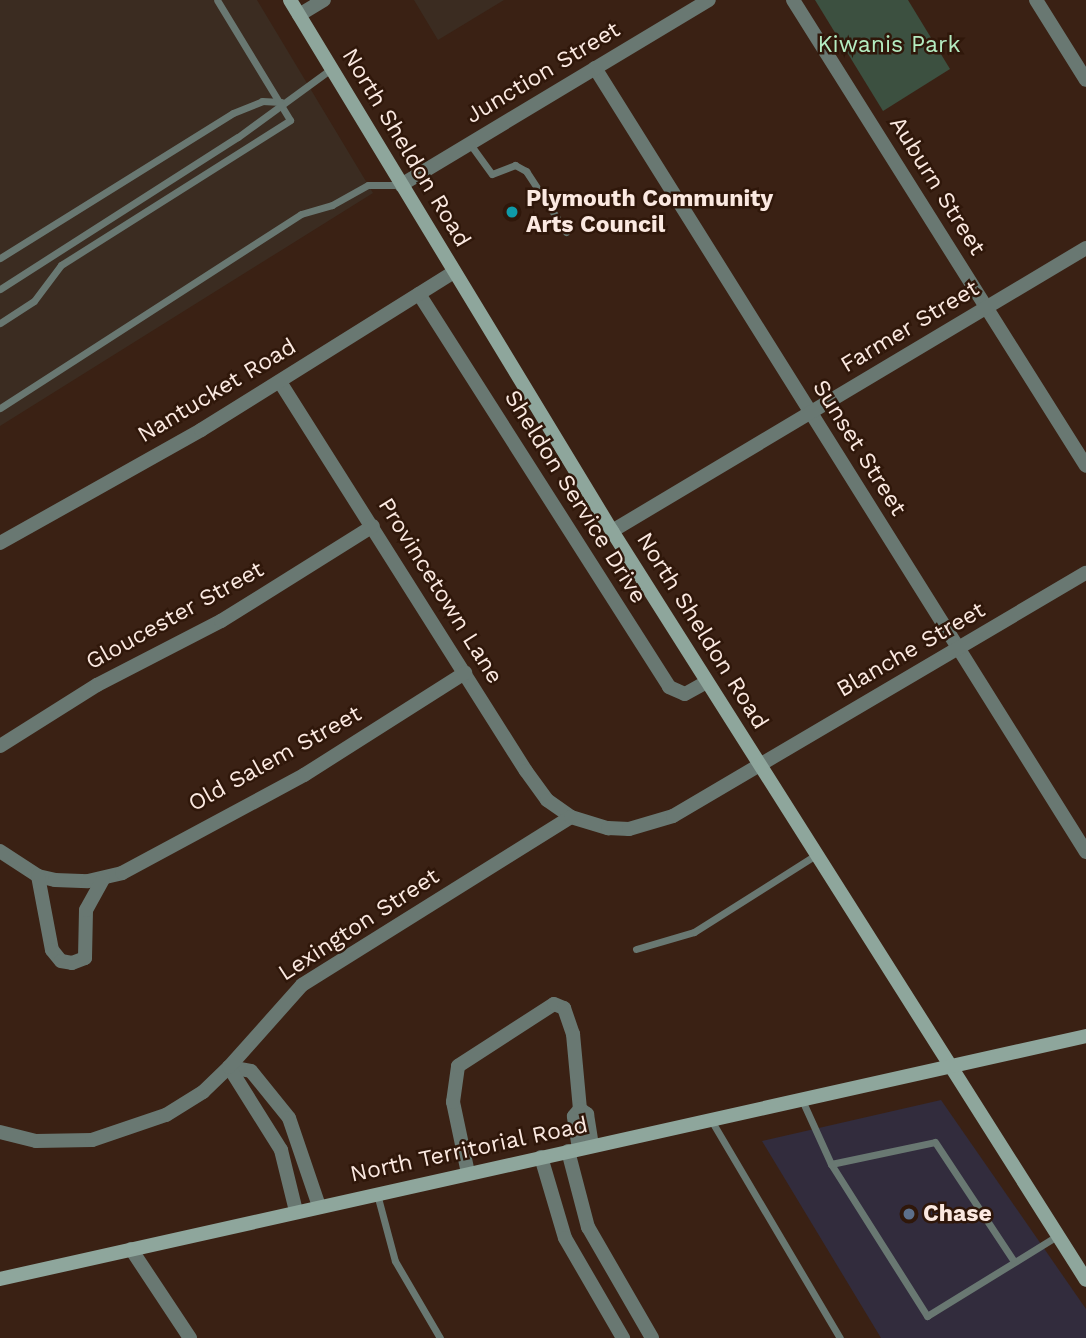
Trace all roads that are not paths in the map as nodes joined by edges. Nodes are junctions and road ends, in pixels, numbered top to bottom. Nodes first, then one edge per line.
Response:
1 (217, 0) edge
2 (290, 0) edge
3 (324, 0) edge
4 (709, 0) edge
5 (793, 0) edge
6 (1036, 0) edge
7 (299, 15) junction
8 (595, 68) junction
9 (331, 69) junction
10 (1086, 80) edge
11 (281, 102) junction
12 (470, 143) junction
13 (401, 184) junction
14 (566, 232) dead end
15 (1086, 248) edge
16 (0, 258) edge
17 (454, 272) junction
18 (0, 289) edge
19 (419, 294) junction
20 (986, 307) junction
21 (0, 323) edge
22 (280, 382) junction
23 (0, 408) edge
24 (810, 412) junction
25 (1086, 466) edge
26 (373, 526) junction
27 (612, 531) junction
28 (0, 543) edge
29 (1086, 573) edge
30 (958, 649) junction
31 (465, 673) junction
32 (707, 682) junction
33 (0, 746) edge
34 (759, 765) junction
35 (571, 817) junction
36 (0, 851) edge
37 (1086, 852) edge
38 (816, 855) junction
39 (38, 876) junction
40 (103, 879) junction
41 (636, 949) dead end
42 (1086, 1036) edge
43 (948, 1066) junction
44 (229, 1067) junction
45 (802, 1100) junction
46 (711, 1120) junction
47 (0, 1132) edge
48 (580, 1148) junction
49 (541, 1157) junction
50 (831, 1164) junction
51 (468, 1174) junction
52 (377, 1194) junction
53 (319, 1206) junction
54 (296, 1211) junction
55 (1057, 1236) junction
56 (131, 1249) junction
57 (606, 1260) junction
58 (1013, 1260) junction
59 (585, 1272) junction
60 (0, 1279) edge
61 (1086, 1280) edge
62 (190, 1338) edge
63 (440, 1338) edge
64 (623, 1338) edge
65 (652, 1338) edge
66 (840, 1338) edge

1 - 11 lane
2 - 7 main road, North Sheldon Road
3 - 7 street
4 - 8 street, Junction Street
5 - 20 street, Auburn Street
6 - 10 street
7 - 9 main road, North Sheldon Road
8 - 12 street, Junction Street
8 - 24 street, Sunset Street
9 - 11 lane
9 - 13 main road, North Sheldon Road
11 - 16 lane
11 - 18 lane
11 - 21 lane
12 - 13 street, Junction Street
12 - 14 lane
13 - 17 main road, North Sheldon Road
13 - 23 lane
15 - 20 street, Farmer Street
17 - 19 street, Nantucket Road
17 - 27 main road, North Sheldon Road
19 - 22 street, Nantucket Road
19 - 32 street, Sheldon Service Drive
20 - 24 street, Farmer Street
20 - 25 street, Auburn Street
22 - 26 street, Provincetown Lane
22 - 28 street, Nantucket Road
24 - 27 street, Farmer Street
24 - 30 street, Sunset Street
26 - 31 street, Provincetown Lane
26 - 33 street, Gloucester Street
27 - 32 main road, North Sheldon Road
29 - 30 street, Blanche Street
30 - 34 street, Blanche Street
30 - 37 street, Sunset Street
31 - 35 street, Provincetown Lane
31 - 40 street, Old Salem Street
32 - 34 main road, North Sheldon Road
34 - 35 street
34 - 38 main road, North Sheldon Road
35 - 44 street, Lexington Street
36 - 39 street, Old Salem Street
38 - 41 lane
38 - 43 main road, North Sheldon Road
39 - 40 street, Old Salem Street
39 - 40 street
42 - 43 main road, North Territorial Road
43 - 45 main road, North Territorial Road
43 - 55 main road, North Sheldon Road
44 - 47 street, Lexington Street
44 - 53 street
44 - 54 street
45 - 46 main road, North Territorial Road
45 - 50 lane
46 - 48 main road, North Territorial Road
46 - 66 lane
48 - 49 main road, North Territorial Road
48 - 51 street
48 - 57 street
49 - 51 main road, North Territorial Road
49 - 59 street
50 - 58 lane
50 - 58 lane
51 - 52 main road, North Territorial Road
52 - 53 main road, North Territorial Road
52 - 63 lane
53 - 54 main road, North Territorial Road
54 - 56 main road, North Territorial Road
55 - 58 lane
55 - 61 main road, North Sheldon Road
56 - 60 main road, North Territorial Road
56 - 62 street
57 - 59 street
57 - 65 street
59 - 64 street

